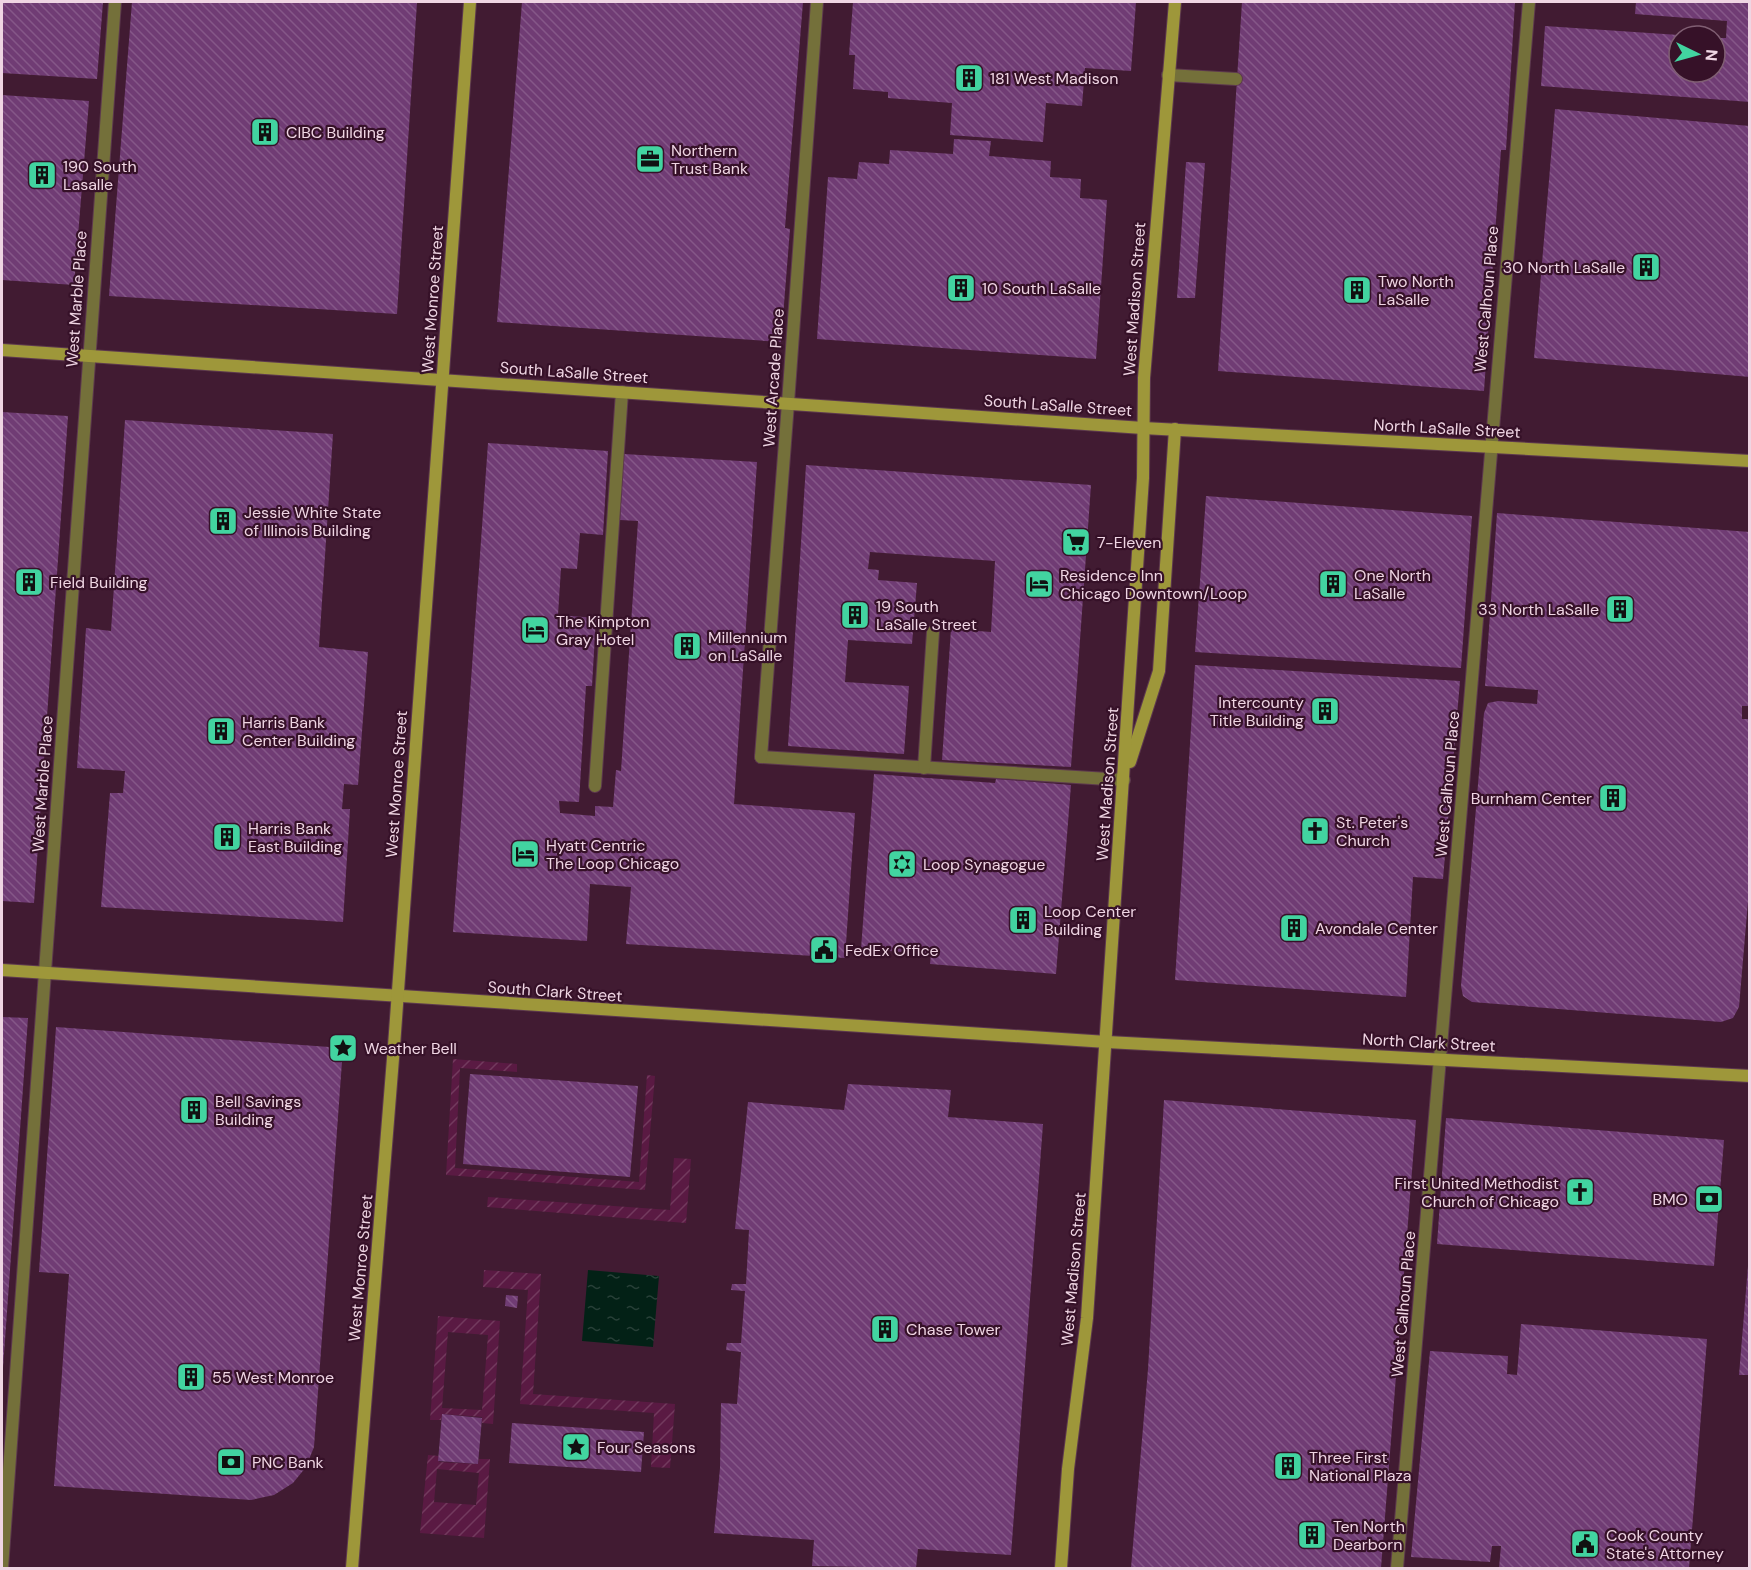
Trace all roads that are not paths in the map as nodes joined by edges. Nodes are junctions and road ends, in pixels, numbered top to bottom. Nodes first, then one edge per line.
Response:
1 (116, 2) edge
2 (470, 2) edge
3 (816, 2) edge
4 (1175, 2) edge
5 (1529, 2) edge
6 (1168, 75) junction
7 (1236, 79) dead end
8 (2, 350) edge
9 (89, 356) junction
10 (443, 379) junction
11 (622, 392) junction
12 (788, 403) junction
13 (1143, 428) junction
14 (1175, 429) junction
15 (1490, 447) junction
16 (1749, 461) edge
17 (933, 632) dead end
18 (924, 768) junction
19 (1124, 780) junction
20 (595, 786) dead end
21 (2, 970) edge
22 (44, 972) junction
23 (397, 996) junction
24 (1107, 1042) junction
25 (1440, 1060) junction
26 (1749, 1076) edge
27 (2, 1569) edge
28 (352, 1569) edge
29 (1061, 1569) edge
30 (1397, 1569) edge

1 - 9 street, West Marble Place
2 - 10 main road, West Monroe Street
3 - 12 street, West Arcade Place
4 - 6 main road, West Madison Street
5 - 15 street, West Calhoun Place
6 - 7 street
6 - 13 main road, West Madison Street
8 - 9 main road, South LaSalle Street
9 - 10 main road, South LaSalle Street
9 - 22 street, West Marble Place
10 - 11 main road, South LaSalle Street
10 - 23 main road, West Monroe Street
11 - 12 main road, South LaSalle Street
11 - 20 street
12 - 13 main road, South LaSalle Street
12 - 18 street, West Arcade Place
13 - 14 main road, North LaSalle Street
13 - 19 main road, West Madison Street
14 - 15 main road, North LaSalle Street
14 - 19 main road
15 - 16 main road, North LaSalle Street
15 - 25 street, West Calhoun Place
17 - 18 street
18 - 19 street
19 - 24 main road, West Madison Street
21 - 22 main road, South Clark Street
22 - 23 main road, South Clark Street
22 - 27 street, West Marble Place
23 - 24 main road, South Clark Street
23 - 28 main road, West Monroe Street
24 - 25 main road, North Clark Street
24 - 29 main road, West Madison Street
25 - 26 main road, North Clark Street
25 - 30 street, West Calhoun Place

